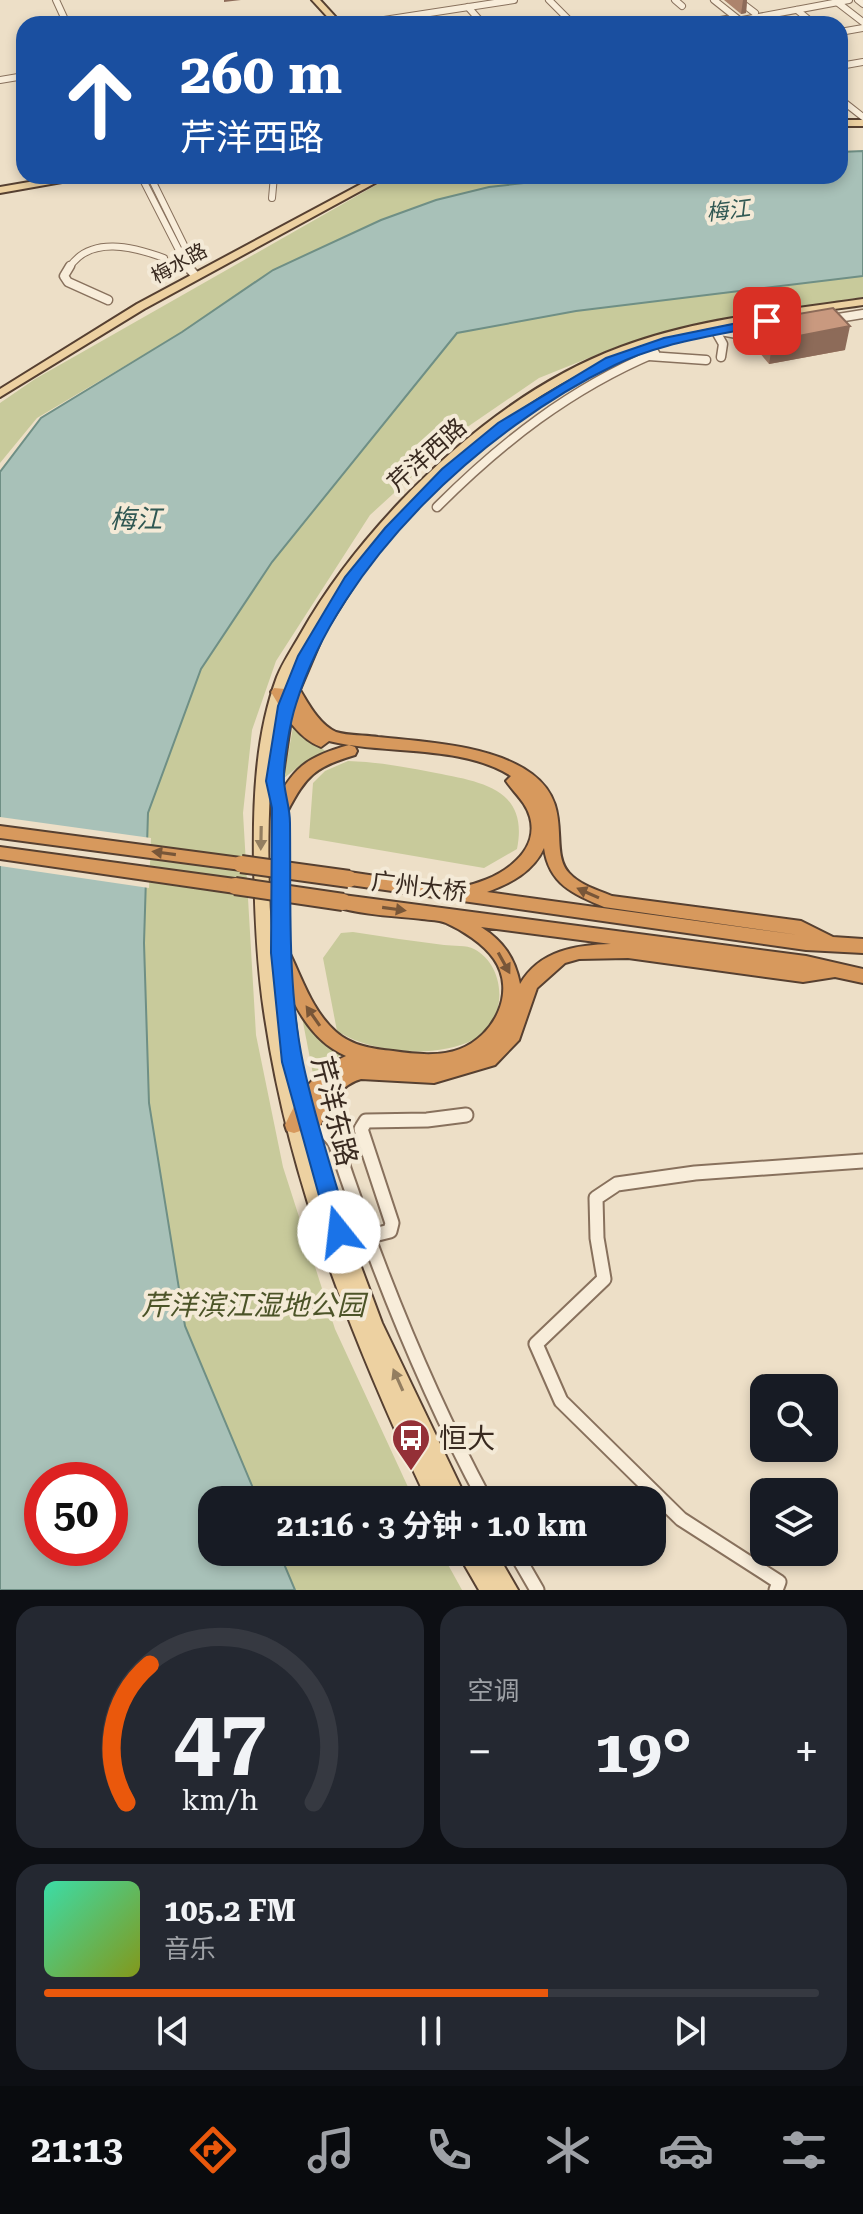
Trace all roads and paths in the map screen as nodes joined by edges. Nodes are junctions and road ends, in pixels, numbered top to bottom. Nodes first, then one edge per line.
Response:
1 (316, 0) edge
2 (328, 0) edge
3 (514, 0) edge
4 (549, 0) edge
5 (675, 0) edge
6 (705, 0) edge
7 (714, 0) edge
8 (738, 0) edge
9 (849, 0) edge
10 (858, 0) edge
11 (837, 2) junction
12 (863, 4) edge
13 (682, 6) dead end
14 (468, 7) junction
15 (797, 10) junction
16 (755, 13) dead end
17 (331, 16) edge
18 (342, 16) edge
19 (410, 16) edge
20 (476, 16) edge
21 (565, 16) edge
22 (729, 16) edge
23 (731, 16) edge
24 (764, 16) edge
25 (804, 16) edge
26 (863, 22) edge
27 (848, 107) edge
28 (862, 122) edge
29 (26, 184) edge
30 (146, 184) edge
31 (154, 184) edge
32 (273, 184) edge
33 (358, 184) edge
34 (367, 184) edge
35 (0, 188) edge
36 (272, 198) dead end
37 (164, 258) dead end
38 (196, 272) junction
39 (108, 300) dead end
40 (863, 304) edge
41 (863, 314) edge
42 (819, 320) edge
43 (782, 326) edge
44 (715, 330) junction
45 (721, 357) dead end
46 (706, 360) dead end
47 (0, 384) edge
48 (0, 394) edge
49 (437, 507) dead end
50 (286, 695) junction
51 (349, 751) junction
52 (281, 808) junction
53 (0, 832) edge
54 (280, 852) joint
55 (0, 853) edge
56 (260, 878) joint
57 (458, 895) junction
58 (445, 916) junction
59 (827, 942) junction
60 (863, 946) edge
61 (281, 953) junction
62 (831, 971) junction
63 (863, 976) edge
64 (369, 1056) junction
65 (302, 1106) junction
66 (466, 1115) dead end
67 (301, 1127) junction
68 (863, 1161) edge
69 (366, 1237) junction
70 (431, 1486) edge
71 (450, 1486) edge
72 (478, 1486) edge
73 (475, 1566) edge
74 (493, 1566) edge
75 (523, 1566) edge
76 (490, 1590) edge
77 (508, 1590) edge
78 (537, 1590) edge
79 (776, 1590) edge

1 - 17 main road
2 - 18 main road
3 - 14 street
4 - 21 street
5 - 13 street
6 - 22 street
7 - 23 street
8 - 16 street
9 - 11 street
10 - 12 street
11 - 15 street
11 - 26 street
14 - 19 street
14 - 20 street
15 - 24 street
15 - 25 street
27 - 28 street
29 - 35 main road
30 - 38 street
31 - 38 street
32 - 36 street
33 - 38 main road, 梅水路
34 - 38 main road, 梅水路
37 - 39 street
38 - 47 main road, 梅水路
38 - 48 main road, 梅水路
40 - 44 main road, 芹洋西路
40 - 50 main road, 芹洋西路
41 - 42 street
43 - 44 street
44 - 45 street
44 - 50 main road, 芹洋西路
46 - 49 street
50 - 51 highway
50 - 52 main road, 芹洋西路
50 -> 56 main road, 芹洋西路
59 -> 50 highway
51 - 52 highway
51 - 57 highway
52 - 54 main road, 芹洋西路
57 -> 53 highway, 广州大桥, bridge
54 - 61 main road, 芹洋东路
55 -> 58 highway, 广州大桥, bridge
56 - 67 main road, 芹洋东路
57 - 59 highway, 广州大桥
58 - 62 highway, 广州大桥
58 -> 64 highway
59 - 60 highway
64 -> 61 highway
61 - 65 main road, 芹洋东路
62 - 63 highway
62 - 67 highway
64 - 65 highway
65 - 67 highway
66 - 69 street
67 - 69 street
67 - 70 main road, 芹洋东路
71 -> 67 main road, 芹洋东路
68 - 79 street
69 - 72 street
73 - 76 main road
74 - 77 main road
75 - 78 street

